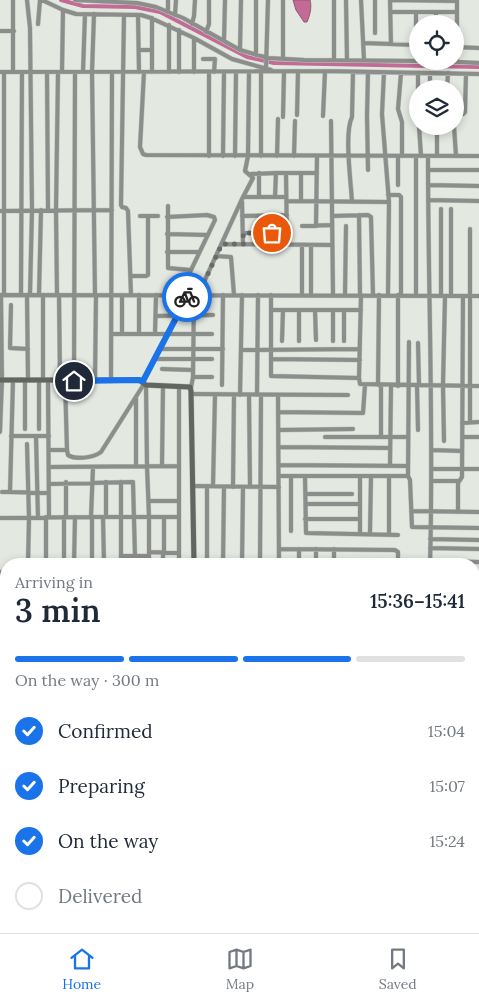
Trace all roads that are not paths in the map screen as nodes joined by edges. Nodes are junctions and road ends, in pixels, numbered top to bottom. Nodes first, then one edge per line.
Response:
1 (13, 0) edge
2 (27, 0) edge
3 (41, 0) edge
4 (75, 0) edge
5 (151, 0) edge
6 (168, 0) edge
7 (176, 0) edge
8 (194, 0) edge
9 (209, 0) edge
10 (225, 0) edge
11 (241, 0) edge
12 (256, 0) edge
13 (268, 0) edge
14 (283, 0) edge
15 (334, 0) edge
16 (346, 0) edge
17 (361, 0) edge
18 (375, 0) edge
19 (390, 0) edge
20 (398, 0) edge
21 (425, 0) edge
22 (84, 1) edge
23 (98, 1) edge
24 (111, 1) edge
25 (125, 1) edge
26 (441, 1) edge
27 (457, 1) edge
28 (137, 2) edge
29 (151, 6) junction
30 (63, 10) junction
31 (168, 12) junction
32 (391, 12) junction
33 (416, 12) junction
34 (436, 12) joint
35 (457, 12) junction
36 (85, 14) junction
37 (94, 14) junction
38 (124, 15) junction
39 (138, 15) junction
40 (175, 15) junction
41 (416, 15) edge
42 (457, 15) edge
43 (152, 18) junction
44 (38, 24) dead end
45 (192, 24) junction
46 (169, 25) junction
47 (179, 30) junction
48 (0, 31) edge
49 (14, 31) junction
50 (206, 32) junction
51 (375, 34) dead end
52 (194, 38) junction
53 (224, 41) junction
54 (363, 43) junction
55 (391, 44) junction
56 (409, 45) edge
57 (464, 47) edge
58 (479, 48) edge
59 (139, 50) junction
60 (152, 50) junction
61 (216, 50) junction
62 (240, 50) junction
63 (256, 55) junction
64 (203, 59) dead end
65 (215, 59) junction
66 (267, 59) junction
67 (283, 59) junction
68 (334, 60) junction
69 (347, 60) junction
70 (364, 60) junction
71 (409, 61) edge
72 (464, 62) edge
73 (479, 63) edge
74 (266, 68) junction
75 (275, 71) junction
76 (298, 71) junction
77 (326, 71) junction
78 (2, 72) edge
79 (13, 72) junction
80 (22, 72) junction
81 (30, 72) junction
82 (47, 72) junction
83 (60, 72) junction
84 (75, 72) junction
85 (83, 72) junction
86 (92, 72) junction
87 (112, 72) junction
88 (124, 72) junction
89 (142, 72) junction
90 (152, 72) junction
91 (169, 72) junction
92 (179, 72) junction
93 (194, 72) junction
94 (209, 72) junction
95 (214, 72) junction
96 (249, 72) junction
97 (262, 72) junction
98 (284, 72) junction
99 (353, 72) junction
100 (368, 72) junction
101 (384, 72) junction
102 (401, 72) junction
103 (224, 73) junction
104 (236, 73) junction
105 (418, 73) junction
106 (430, 73) junction
107 (448, 73) junction
108 (466, 74) junction
109 (479, 74) edge
110 (418, 80) edge
111 (430, 80) edge
112 (448, 80) edge
113 (464, 114) edge
114 (297, 115) dead end
115 (323, 116) dead end
116 (283, 117) dead end
117 (278, 119) dead end
118 (295, 121) dead end
119 (331, 122) dead end
120 (419, 135) edge
121 (437, 135) edge
122 (455, 135) edge
123 (332, 155) junction
124 (350, 155) junction
125 (367, 155) junction
126 (385, 155) junction
127 (209, 156) junction
128 (222, 156) junction
129 (235, 156) junction
130 (248, 156) junction
131 (261, 156) junction
132 (277, 156) junction
133 (294, 156) junction
134 (317, 156) junction
135 (400, 156) junction
136 (418, 156) junction
137 (428, 156) junction
138 (437, 156) junction
139 (456, 156) junction
140 (479, 156) edge
141 (368, 170) dead end
142 (428, 170) junction
143 (479, 170) edge
144 (259, 173) junction
145 (276, 173) junction
146 (286, 173) junction
147 (301, 173) junction
148 (317, 173) junction
149 (251, 174) junction
150 (398, 185) dead end
151 (428, 185) junction
152 (479, 186) edge
153 (388, 195) junction
154 (258, 197) junction
155 (275, 197) junction
156 (242, 198) junction
157 (287, 199) junction
158 (428, 200) junction
159 (301, 201) junction
160 (317, 201) junction
161 (479, 201) edge
162 (332, 202) junction
163 (352, 202) junction
164 (389, 202) junction
165 (168, 206) dead end
166 (451, 209) dead end
167 (2, 210) edge
168 (22, 210) junction
169 (32, 210) junction
170 (41, 210) junction
171 (48, 210) junction
172 (56, 210) junction
173 (74, 210) junction
174 (95, 210) junction
175 (112, 210) junction
176 (441, 210) dead end
177 (286, 215) junction
178 (359, 215) junction
179 (140, 216) dead end
180 (148, 216) junction
181 (158, 216) dead end
182 (242, 216) junction
183 (332, 216) junction
184 (167, 217) junction
185 (332, 225) junction
186 (302, 226) dead end
187 (316, 226) junction
188 (346, 226) dead end
189 (470, 229) dead end
190 (243, 233) junction
191 (286, 233) junction
192 (167, 234) junction
193 (208, 235) junction
194 (222, 244) junction
195 (244, 244) junction
196 (286, 245) junction
197 (302, 245) junction
198 (310, 245) junction
199 (332, 245) junction
200 (167, 252) junction
201 (198, 252) junction
202 (216, 256) junction
203 (190, 270) junction
204 (131, 276) junction
205 (2, 295) edge
206 (22, 295) junction
207 (28, 295) junction
208 (41, 295) junction
209 (58, 295) junction
210 (75, 295) junction
211 (96, 295) junction
212 (112, 295) junction
213 (122, 295) junction
214 (131, 295) junction
215 (139, 295) junction
216 (156, 295) junction
217 (179, 295) junction
218 (188, 295) junction
219 (196, 295) junction
220 (224, 295) junction
221 (234, 295) junction
222 (242, 295) junction
223 (258, 295) junction
224 (271, 295) junction
225 (302, 295) junction
226 (311, 295) junction
227 (333, 295) junction
228 (345, 295) junction
229 (360, 295) junction
230 (373, 295) junction
231 (379, 295) junction
232 (388, 295) junction
233 (429, 295) junction
234 (399, 296) junction
235 (416, 296) junction
236 (443, 296) junction
237 (451, 296) junction
238 (463, 296) junction
239 (470, 296) junction
240 (479, 296) edge
241 (11, 305) dead end
242 (271, 310) junction
243 (283, 310) junction
244 (299, 310) junction
245 (315, 310) junction
246 (333, 310) junction
247 (344, 310) junction
248 (361, 310) junction
249 (213, 315) dead end
250 (156, 316) junction
251 (177, 316) junction
252 (194, 316) junction
253 (112, 334) junction
254 (122, 334) junction
255 (139, 334) junction
256 (156, 334) junction
257 (168, 334) junction
258 (194, 334) junction
259 (212, 334) dead end
260 (0, 340) edge
261 (10, 340) junction
262 (316, 340) dead end
263 (282, 341) dead end
264 (299, 341) dead end
265 (333, 341) dead end
266 (344, 341) dead end
267 (410, 342) dead end
268 (418, 343) dead end
269 (28, 348) junction
270 (160, 349) junction
271 (194, 349) junction
272 (223, 349) junction
273 (360, 349) junction
274 (241, 350) junction
275 (258, 350) junction
276 (271, 350) junction
277 (154, 359) junction
278 (194, 359) junction
279 (212, 360) dead end
280 (271, 360) junction
281 (360, 360) junction
282 (162, 369) dead end
283 (193, 370) junction
284 (193, 377) junction
285 (212, 377) dead end
286 (359, 378) junction
287 (1, 380) edge
288 (13, 380) junction
289 (26, 380) junction
290 (43, 380) junction
291 (62, 381) junction
292 (74, 381) junction
293 (94, 381) junction
294 (111, 381) junction
295 (144, 384) junction
296 (222, 385) dead end
297 (365, 385) junction
298 (380, 385) junction
299 (418, 385) junction
300 (431, 385) junction
301 (443, 385) junction
302 (462, 385) junction
303 (163, 386) junction
304 (179, 386) junction
305 (391, 386) junction
306 (398, 386) junction
307 (409, 386) junction
308 (470, 386) junction
309 (479, 386) edge
310 (191, 391) junction
311 (215, 395) junction
312 (234, 395) junction
313 (240, 395) junction
314 (249, 395) junction
315 (259, 395) junction
316 (278, 395) junction
317 (348, 395) dead end
318 (136, 398) junction
319 (278, 412) junction
320 (470, 422) junction
321 (479, 422) edge
322 (462, 423) junction
323 (25, 429) dead end
324 (39, 429) dead end
325 (353, 429) dead end
326 (278, 430) junction
327 (418, 430) dead end
328 (0, 432) edge
329 (11, 436) junction
330 (36, 436) junction
331 (49, 436) junction
332 (381, 437) junction
333 (391, 437) junction
334 (408, 437) junction
335 (462, 437) junction
336 (479, 437) edge
337 (325, 438) dead end
338 (444, 440) dead end
339 (27, 444) dead end
340 (279, 447) junction
341 (390, 448) junction
342 (49, 450) junction
343 (66, 450) junction
344 (431, 450) junction
345 (462, 451) junction
346 (279, 464) junction
347 (136, 466) junction
348 (147, 466) junction
349 (162, 466) junction
350 (179, 466) junction
351 (390, 466) junction
352 (408, 466) junction
353 (49, 467) junction
354 (92, 467) junction
355 (431, 469) junction
356 (462, 469) junction
357 (479, 469) edge
358 (279, 476) junction
359 (291, 476) junction
360 (305, 476) junction
361 (360, 476) junction
362 (371, 476) junction
363 (408, 476) junction
364 (389, 477) junction
365 (431, 481) junction
366 (458, 481) junction
367 (66, 482) junction
368 (92, 482) junction
369 (106, 482) junction
370 (121, 482) junction
371 (49, 484) junction
372 (193, 486) junction
373 (207, 486) junction
374 (213, 486) junction
375 (224, 486) junction
376 (260, 486) junction
377 (233, 487) junction
378 (243, 487) junction
379 (250, 487) junction
380 (279, 487) junction
381 (2, 492) dead end
382 (10, 492) junction
383 (28, 493) junction
384 (37, 493) junction
385 (49, 493) junction
386 (306, 494) junction
387 (352, 494) dead end
388 (149, 500) junction
389 (179, 502) junction
390 (306, 504) junction
391 (360, 504) junction
392 (411, 511) junction
393 (431, 512) junction
394 (458, 512) junction
395 (479, 512) edge
396 (48, 517) junction
397 (65, 517) junction
398 (75, 517) junction
399 (92, 517) junction
400 (105, 517) junction
401 (121, 517) junction
402 (134, 517) junction
403 (149, 517) junction
404 (164, 517) junction
405 (179, 517) junction
406 (0, 518) edge
407 (29, 518) junction
408 (38, 518) junction
409 (306, 519) junction
410 (360, 519) junction
411 (431, 527) junction
412 (479, 528) edge
413 (291, 531) dead end
414 (360, 533) junction
415 (370, 533) junction
416 (388, 534) junction
417 (398, 535) dead end
418 (430, 539) junction
419 (479, 540) edge
420 (430, 548) junction
421 (279, 549) junction
422 (299, 549) junction
423 (316, 549) junction
424 (334, 549) junction
425 (479, 549) edge
426 (163, 553) junction
427 (179, 553) junction
428 (148, 554) junction
429 (121, 556) joint
430 (135, 556) junction
431 (28, 558) edge
432 (46, 558) edge
433 (64, 558) edge
434 (74, 558) edge
435 (92, 558) edge
436 (104, 558) edge
437 (148, 558) edge
438 (163, 558) edge
439 (179, 558) edge
440 (194, 558) edge
441 (207, 558) edge
442 (224, 558) edge
443 (242, 558) edge
444 (260, 558) edge
445 (279, 558) edge
446 (299, 558) edge
447 (316, 558) edge
448 (334, 558) edge
449 (398, 558) edge
450 (430, 558) edge

1 - 49 street
2 - 81 street
3 - 30 street
3 - 44 street
4 - 22 street
5 - 29 street
6 - 31 street
7 - 40 street
8 - 45 street
9 - 50 street
10 - 53 street
11 - 62 street
12 - 63 street
13 - 66 street
14 - 67 street
15 - 68 street
16 - 69 street
17 - 54 street
18 - 51 street
19 - 20 street
19 - 32 street
20 - 21 street
21 - 26 street
22 - 23 street
23 - 24 street
24 - 25 street
25 - 28 street
26 - 27 street
27 - 35 street
28 - 29 street
29 - 31 street
30 - 36 street
30 - 83 street
31 - 40 street
32 - 33 street
32 - 55 street
33 - 34 street
33 - 41 street
34 - 35 street
35 - 42 street
36 - 37 street
36 - 85 street
37 - 38 street
37 - 86 street
38 - 39 street
38 - 88 street
39 - 43 street
39 - 59 street
40 - 45 street
43 - 46 street
43 - 60 street
45 - 50 street
46 - 47 street
46 - 91 street
47 - 52 street
47 - 92 street
48 - 49 street
49 - 79 street
50 - 53 street
52 - 61 street
52 - 93 street
53 - 62 street
54 - 55 street
54 - 70 street
55 - 56 street
57 - 58 street
59 - 60 street
59 - 89 street
60 - 90 street
61 - 65 street
61 - 74 street
62 - 63 street
63 - 66 street
64 - 65 street
65 - 95 street
66 - 67 street
66 - 74 street
67 - 68 street
68 - 69 street
69 - 70 street
70 - 71 street
72 - 73 street
74 - 75 street
75 - 97 street
75 - 98 street
76 - 77 street
76 - 98 street
76 - 114 street
77 - 99 street
77 - 115 street
78 - 79 street
78 - 167 street
79 - 80 street
80 - 81 street
80 - 168 street
81 - 82 street
81 - 169 street
82 - 83 street
82 - 171 street
83 - 84 street
83 - 172 street
84 - 85 street
84 - 173 street
85 - 86 street
86 - 87 street
86 - 174 street
87 - 88 street
87 - 175 street
88 - 89 street
88 - 204 street
89 - 90 street
89 - 127 street
90 - 91 street
91 - 92 street
92 - 93 street
93 - 94 street
94 - 95 street
94 - 127 street
95 - 103 street
96 - 97 street
96 - 104 street
96 - 130 street
97 - 131 street
98 - 116 street
99 - 100 street
99 - 124 street
100 - 101 street
100 - 125 street
101 - 102 street
101 - 126 street
102 - 105 street
102 - 135 street
103 - 104 street
103 - 128 street
104 - 129 street
105 - 106 street
105 - 110 street
106 - 107 street
106 - 111 street
107 - 108 street
107 - 112 street
108 - 109 street
108 - 113 street
117 - 132 street
118 - 133 street
119 - 123 street
120 - 136 street
121 - 138 street
122 - 139 street
123 - 124 street
123 - 134 street
123 - 162 street
124 - 125 street
124 - 163 street
125 - 126 street
125 - 141 street
126 - 135 street
126 - 153 street
127 - 128 street
128 - 129 street
129 - 130 street
130 - 131 street
130 - 149 street
131 - 132 street
132 - 133 street
133 - 134 street
134 - 148 street
135 - 136 street
135 - 150 street
136 - 137 street
136 - 235 street
137 - 138 street
137 - 142 street
138 - 139 street
139 - 140 street
142 - 143 street
142 - 151 street
144 - 145 street
144 - 149 street
144 - 154 street
145 - 146 street
145 - 155 street
146 - 147 street
146 - 157 street
147 - 148 street
147 - 159 street
148 - 160 street
149 - 156 street
151 - 152 street
151 - 158 street
153 - 164 street
153 - 234 street
154 - 155 street
154 - 156 street
155 - 157 street
156 - 182 street
156 - 194 street
157 - 159 street
157 - 177 street
158 - 161 street
158 - 233 street
159 - 160 street
160 - 162 street
160 - 187 street
162 - 163 street
162 - 183 street
163 - 164 street
164 - 232 street
165 - 184 street
166 - 237 street
167 - 168 street
167 - 205 street
168 - 169 street
168 - 206 street
169 - 170 street
169 - 207 street
170 - 171 street
170 - 208 street
171 - 172 street
172 - 173 street
172 - 209 street
173 - 174 street
173 - 210 street
174 - 175 street
174 - 211 street
175 - 212 street
176 - 236 street
177 - 182 street
177 - 191 street
178 - 183 street
178 - 229 street
178 - 230 street
179 - 180 street
180 - 181 street
180 - 204 street
182 - 190 street
183 - 185 street
184 - 192 street
184 - 193 street
185 - 187 street
185 - 199 street
186 - 187 street
188 - 228 street
189 - 239 street
190 - 191 street
190 - 195 street
191 - 196 street
192 - 193 street
192 - 200 street
193 - 201 street
194 - 195 street
194 - 202 street
195 - 196 street
196 - 197 street
197 - 198 street
197 - 225 street
198 - 199 street
198 - 226 street
199 - 227 street
200 - 201 street
200 - 203 street
201 - 203 street
202 - 219 street
202 - 221 street
203 - 217 street
204 - 214 street
205 - 206 street
205 - 260 street
206 - 207 street
207 - 208 street
207 - 269 street
208 - 209 street
208 - 290 street
209 - 210 street
209 - 291 street
210 - 211 street
210 - 292 street
211 - 212 street
211 - 293 street
212 - 213 street
212 - 253 street
213 - 214 street
213 - 254 street
214 - 215 street
215 - 216 street
215 - 255 street
216 - 217 street
216 - 250 street
217 - 218 street
218 - 219 street
218 - 251 street
219 - 220 street
219 - 252 street
220 - 221 street
220 - 272 street
221 - 222 street
222 - 223 street
222 - 274 street
223 - 224 street
223 - 275 street
224 - 225 street
224 - 242 street
225 - 226 street
226 - 227 street
227 - 228 street
228 - 229 street
229 - 230 street
229 - 248 street
230 - 231 street
231 - 232 street
231 - 298 street
232 - 234 street
233 - 235 street
233 - 236 street
233 - 300 street
234 - 235 street
234 - 306 street
236 - 237 street
236 - 301 street
237 - 238 street
238 - 239 street
238 - 302 street
239 - 240 street
239 - 308 street
241 - 261 street
242 - 243 street
242 - 276 street
243 - 244 street
243 - 263 street
244 - 245 street
244 - 264 street
245 - 246 street
245 - 262 street
246 - 247 street
246 - 265 street
247 - 248 street
247 - 266 street
248 - 273 street
249 - 252 street
250 - 251 street
250 - 256 street
251 - 252 street
251 - 257 street
252 - 258 street
253 - 254 street
253 - 294 street
254 - 255 street
255 - 256 street
256 - 257 street
257 - 258 street
257 - 270 street
258 - 259 street
258 - 271 street
260 - 261 street
260 - 287 street
261 - 269 street
267 - 307 street
268 - 299 street
269 - 289 street
270 - 271 street
270 - 277 street
271 - 272 street
271 - 278 street
272 - 296 street
273 - 276 street
273 - 281 street
274 - 275 street
274 - 313 street
275 - 276 street
275 - 315 street
276 - 280 street
277 - 278 street
277 - 295 street
278 - 279 street
278 - 283 street
280 - 281 street
280 - 286 street
281 - 286 street
282 - 283 street
283 - 284 street
284 - 285 street
284 - 310 street
286 - 297 street
287 - 288 street
287 - 328 street
288 - 289 street
288 - 329 street
289 - 290 street
289 - 323 street
290 - 291 street
290 - 324 street
290 - 331 street
291 - 292 street
291 - 343 street
292 - 293 street
293 - 294 street
294 - 295 street
295 - 303 street
295 - 318 street
295 - 348 street
297 - 298 street
297 - 319 street
298 - 305 street
298 - 332 street
299 - 300 street
299 - 307 street
299 - 327 street
300 - 301 street
300 - 344 street
301 - 302 street
301 - 338 street
302 - 308 street
302 - 322 street
303 - 304 street
303 - 349 street
304 - 310 street
304 - 350 street
305 - 306 street
305 - 333 street
306 - 307 street
307 - 334 street
308 - 309 street
308 - 320 street
310 - 311 street
310 - 372 street
311 - 312 street
311 - 374 street
312 - 313 street
312 - 377 street
313 - 314 street
314 - 315 street
314 - 379 street
315 - 316 street
315 - 376 street
316 - 317 street
316 - 319 street
318 - 343 street
318 - 347 street
319 - 326 street
320 - 321 street
320 - 322 street
322 - 335 street
325 - 326 street
326 - 340 street
329 - 330 street
329 - 382 street
330 - 331 street
330 - 384 street
331 - 342 street
332 - 333 street
332 - 337 street
333 - 334 street
333 - 341 street
334 - 352 street
335 - 336 street
335 - 345 street
339 - 383 street
340 - 341 street
340 - 346 street
341 - 351 street
342 - 343 street
342 - 353 street
344 - 345 street
344 - 355 street
345 - 356 street
346 - 351 street
346 - 358 street
347 - 348 street
347 - 354 street
348 - 349 street
348 - 388 street
349 - 350 street
350 - 389 street
351 - 352 street
352 - 363 street
353 - 354 street
353 - 371 street
354 - 368 street
355 - 356 street
355 - 365 street
356 - 357 street
356 - 366 street
358 - 359 street
358 - 380 street
359 - 360 street
359 - 413 street
360 - 361 street
360 - 386 street
361 - 362 street
361 - 391 street
362 - 364 street
362 - 415 street
363 - 364 street
363 - 392 street
364 - 416 street
365 - 366 street
365 - 393 street
366 - 394 street
367 - 368 street
367 - 371 street
367 - 397 street
368 - 369 street
368 - 399 street
369 - 370 street
369 - 400 street
370 - 401 street
370 - 402 street
371 - 385 street
372 - 373 street
372 - 440 street
373 - 374 street
373 - 441 street
374 - 375 street
375 - 377 street
375 - 442 street
376 - 379 street
376 - 380 street
376 - 444 street
377 - 378 street
378 - 379 street
378 - 443 street
380 - 421 street
381 - 382 street
382 - 383 street
383 - 384 street
383 - 407 street
384 - 385 street
384 - 408 street
385 - 396 street
386 - 387 street
386 - 390 street
388 - 389 street
388 - 403 street
389 - 405 street
390 - 391 street
390 - 409 street
391 - 410 street
392 - 393 street
392 - 411 street
393 - 394 street
393 - 411 street
394 - 395 street
396 - 397 street
396 - 408 street
396 - 432 street
397 - 398 street
397 - 433 street
398 - 399 street
398 - 434 street
399 - 400 street
399 - 435 street
400 - 401 street
400 - 436 street
401 - 402 street
401 - 429 street
402 - 403 street
402 - 430 street
403 - 404 street
403 - 428 street
404 - 405 street
404 - 426 street
405 - 427 street
406 - 407 street
407 - 408 street
407 - 431 street
409 - 410 street
409 - 414 street
410 - 414 street
411 - 412 street
411 - 418 street
414 - 415 street
415 - 416 street
416 - 417 street
418 - 419 street
418 - 420 street
420 - 425 street
420 - 450 street
421 - 422 street
421 - 445 street
422 - 423 street
422 - 446 street
423 - 424 street
423 - 447 street
424 - 448 street
424 - 449 street
426 - 427 street
426 - 428 street
426 - 438 street
427 - 439 street
428 - 430 street
428 - 437 street
429 - 430 street

